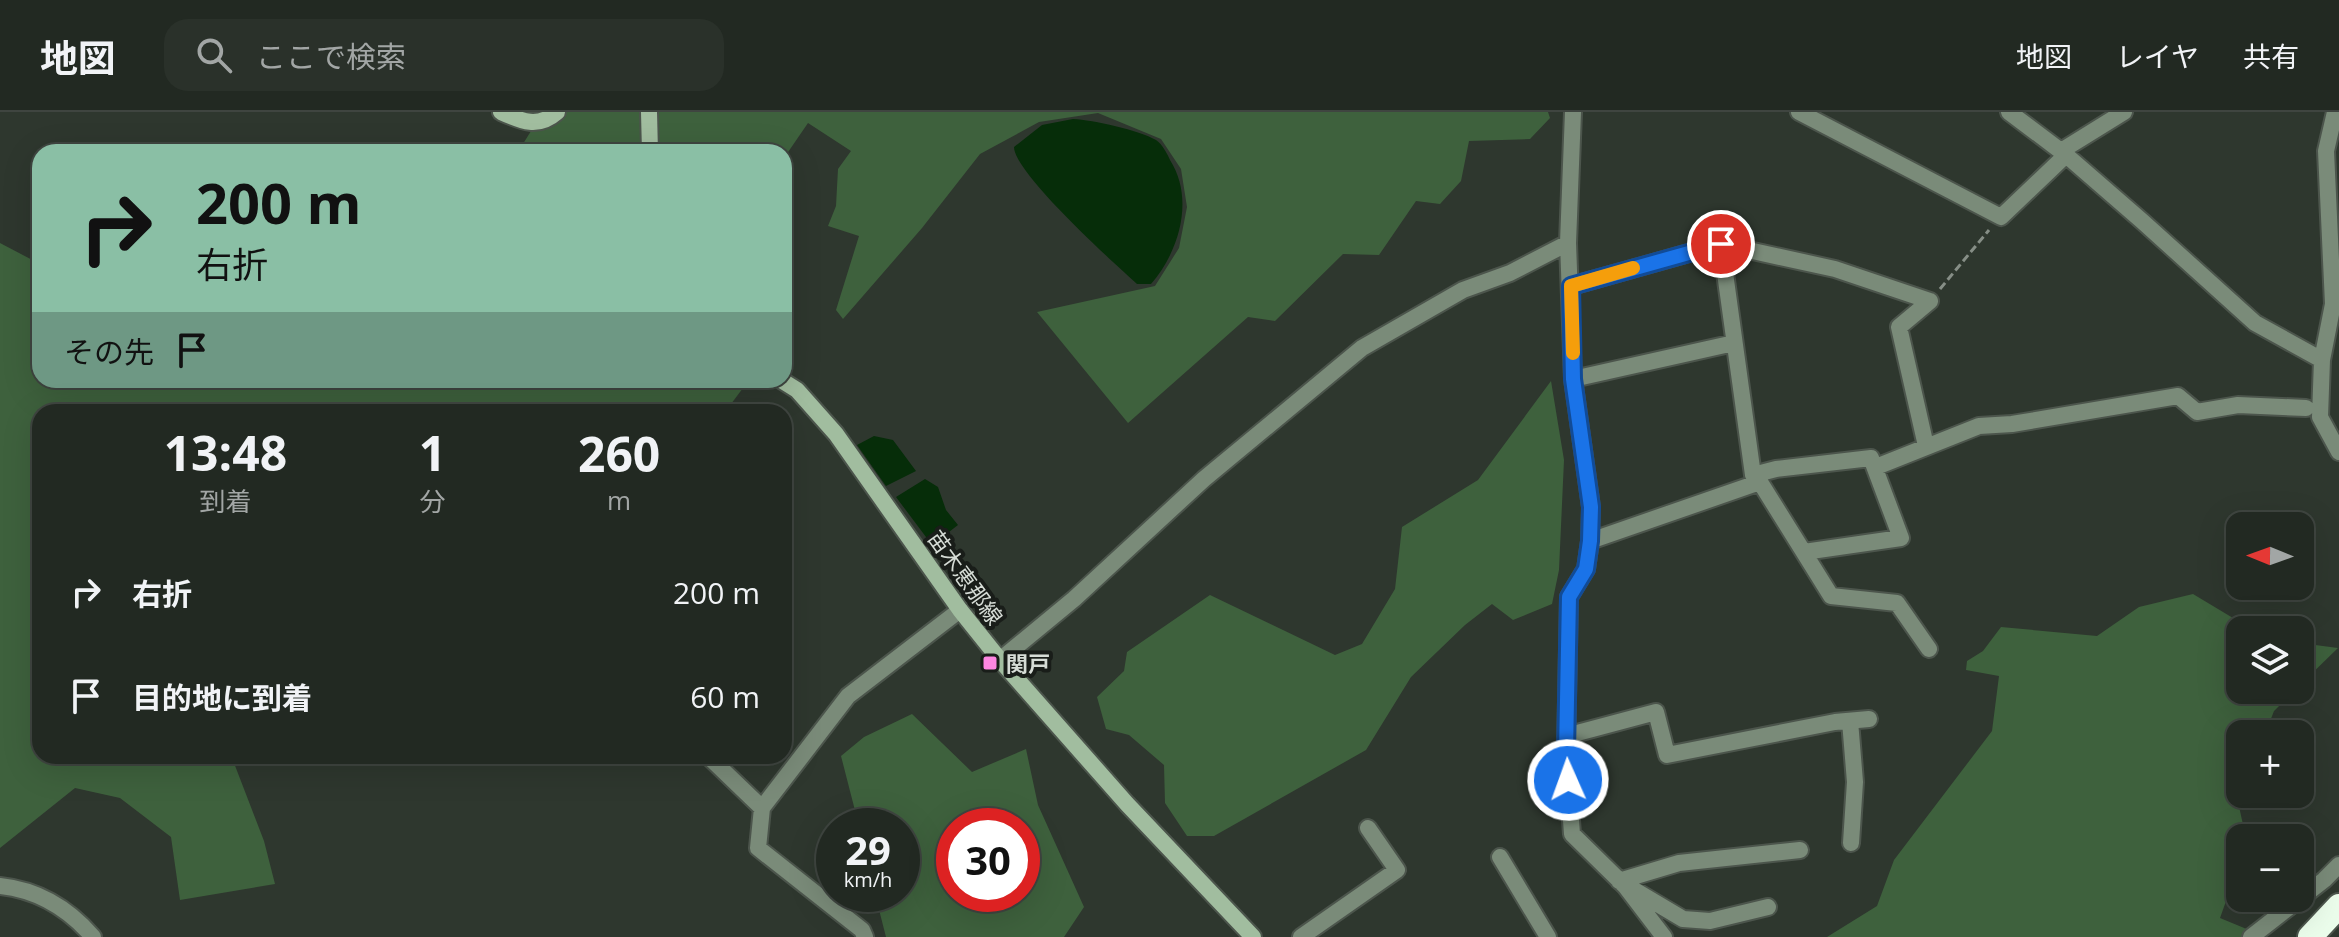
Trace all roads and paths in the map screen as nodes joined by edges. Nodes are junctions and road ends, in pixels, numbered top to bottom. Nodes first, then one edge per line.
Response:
1 (501, 112) edge
2 (557, 112) edge
3 (649, 112) edge
4 (1573, 112) edge
5 (1799, 112) edge
6 (2009, 112) edge
7 (2124, 112) edge
8 (2336, 119) edge
9 (650, 144) edge
10 (2063, 153) junction
11 (2001, 217) junction
12 (1568, 243) junction
13 (1721, 244) junction
14 (2336, 274) edge
15 (1571, 286) junction
16 (1930, 301) junction
17 (1734, 343) junction
18 (2322, 360) junction
19 (1573, 379) junction
20 (792, 387) edge
21 (2306, 408) dead end
22 (1926, 446) junction
23 (2339, 452) edge
24 (1876, 467) junction
25 (1757, 479) junction
26 (1590, 541) junction
27 (1804, 552) junction
28 (960, 610) junction
29 (1929, 649) dead end
30 (1000, 660) junction
31 (1869, 719) dead end
32 (1850, 721) junction
33 (1566, 736) junction
34 (716, 764) edge
35 (762, 808) junction
36 (1368, 828) dead end
37 (1851, 843) dead end
38 (1800, 850) dead end
39 (1500, 857) dead end
40 (2339, 865) edge
41 (1619, 881) junction
42 (0, 886) edge
43 (2339, 906) edge
44 (1768, 907) dead end
45 (1245, 934) edge
46 (93, 937) edge
47 (865, 937) edge
48 (1301, 937) edge
49 (1548, 937) edge
50 (1664, 937) edge
51 (2251, 937) edge
52 (2310, 937) edge

1 - 2 main road
3 - 9 main road
4 - 12 street
5 - 11 street
6 - 10 street
7 - 10 street
8 - 14 street
10 - 11 street
10 - 18 street
11 - 16 path
12 - 15 street
12 - 30 street
13 - 15 street
13 - 16 street
13 - 17 street
14 - 18 street
15 - 19 street
16 - 22 street
17 - 19 street
17 - 25 street
18 - 23 street
19 - 26 street
20 - 28 main road, 苗木恵那線
21 - 22 street
22 - 24 street
24 - 25 street
24 - 27 street
25 - 26 street
25 - 27 street
26 - 33 street
27 - 29 street
28 - 30 main road, 苗木恵那線
28 - 35 street
30 - 45 main road, 苗木恵那線
31 - 32 street
32 - 33 street
32 - 37 street
33 - 41 street
34 - 35 street
35 - 47 street
36 - 48 street
38 - 41 street
39 - 49 street
40 - 51 street
41 - 44 street
41 - 50 street
42 - 46 street
43 - 52 highway

